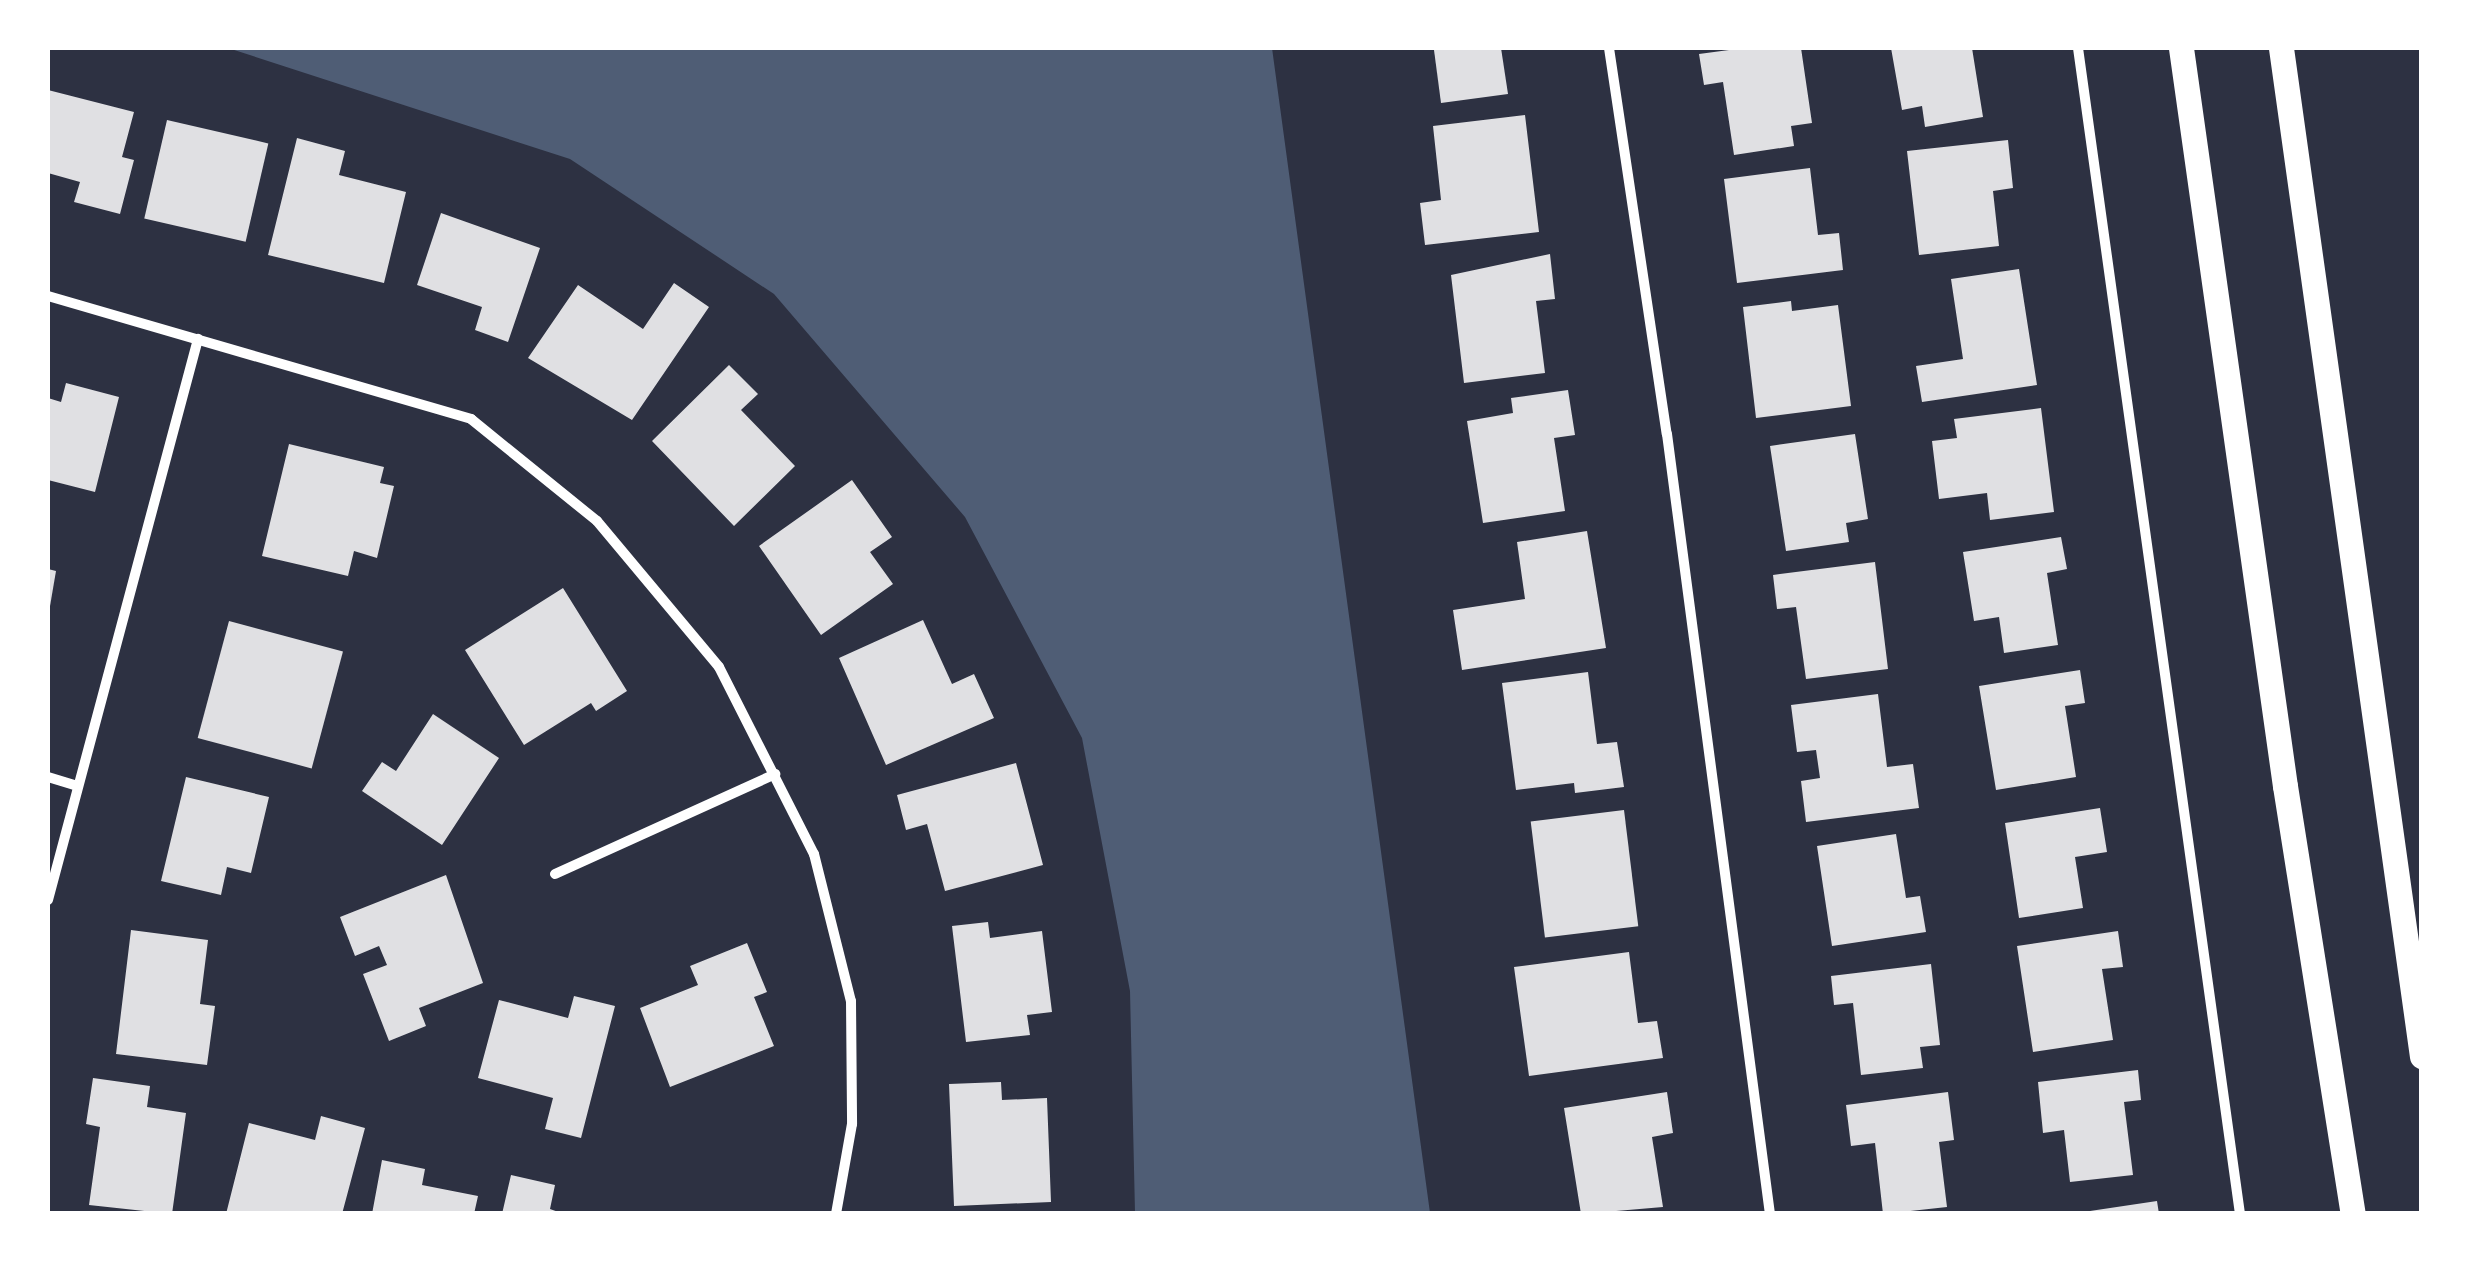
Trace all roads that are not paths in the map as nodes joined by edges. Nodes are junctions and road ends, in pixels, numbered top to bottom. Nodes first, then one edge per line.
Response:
1 (1609, 48) edge
2 (2078, 48) edge
3 (2182, 48) edge
4 (2280, 48) edge
5 (48, 296) edge
6 (198, 339) junction
7 (775, 774) junction
8 (48, 777) edge
9 (77, 786) junction
10 (555, 874) dead end
11 (48, 900) edge
12 (2422, 1056) edge
13 (836, 1214) edge
14 (1770, 1214) edge
15 (2240, 1214) edge
16 (2353, 1214) edge

1 - 14 street
2 - 15 street
3 - 16 main road
4 - 12 main road
5 - 6 street
6 - 7 street
6 - 9 street
7 - 10 street
7 - 13 street
8 - 9 street
9 - 11 street

